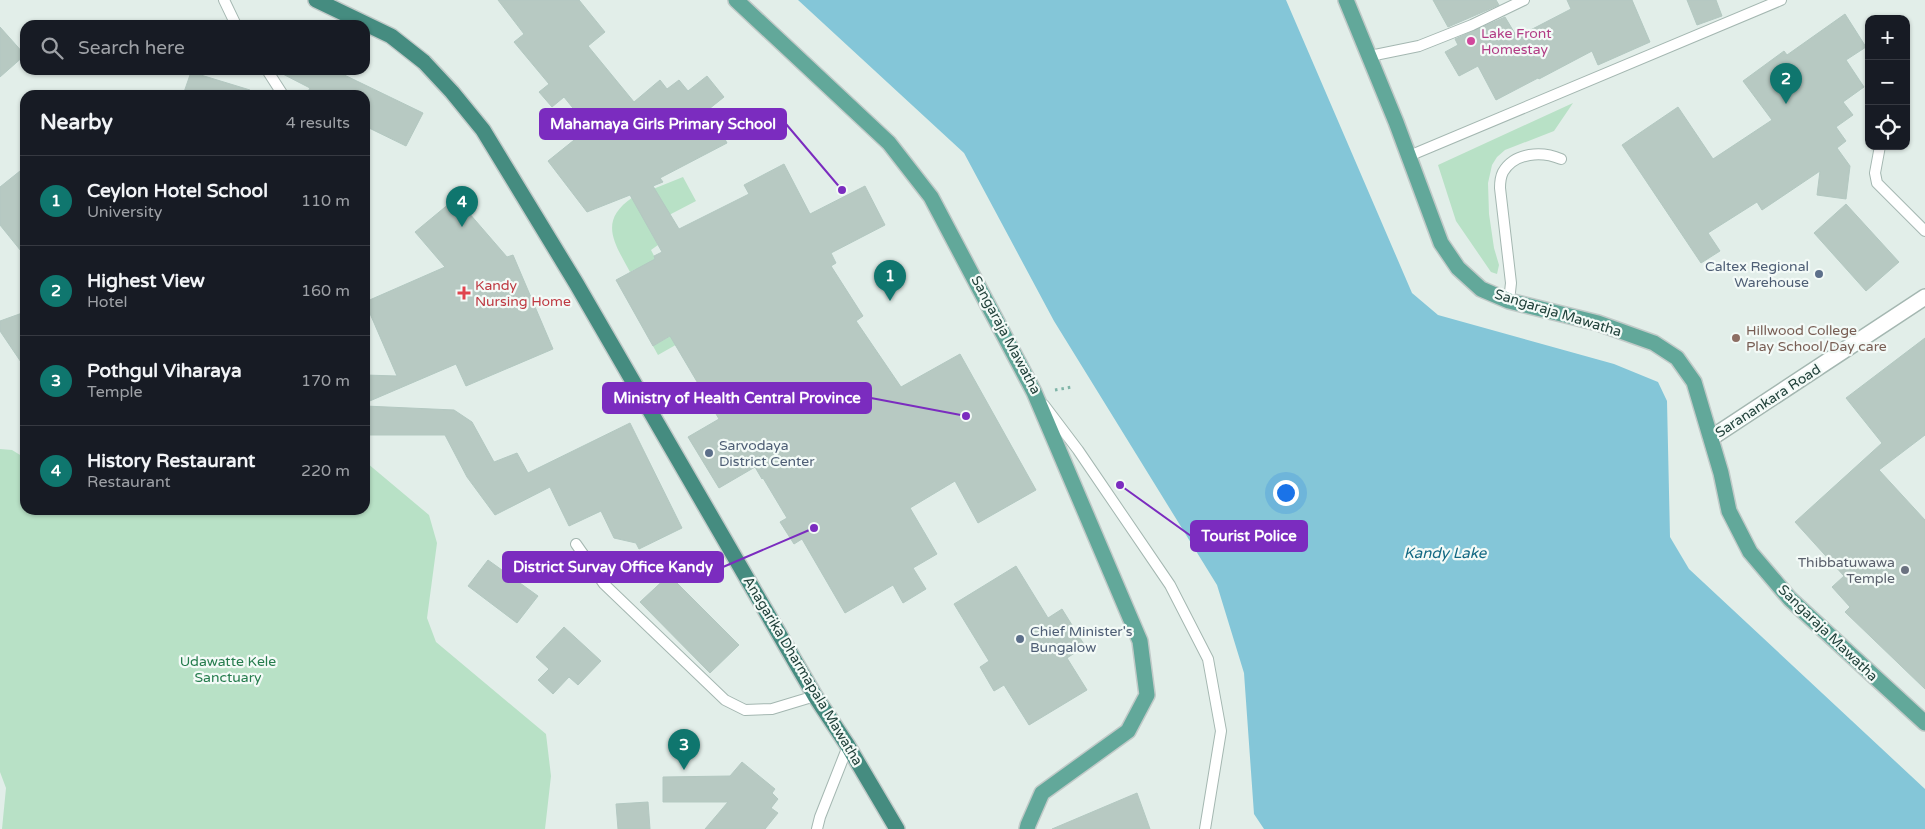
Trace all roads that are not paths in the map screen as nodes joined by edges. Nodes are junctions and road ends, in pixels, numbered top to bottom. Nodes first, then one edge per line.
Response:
1 (224, 0) edge
2 (316, 0) edge
3 (736, 0) edge
4 (1346, 0) edge
5 (1524, 0) edge
6 (1781, 0) edge
7 (234, 20) edge
8 (358, 20) edge
9 (370, 26) edge
10 (1370, 56) junction
11 (270, 75) edge
12 (280, 90) edge
13 (1879, 150) edge
14 (1409, 156) junction
15 (1561, 159) dead end
16 (1925, 231) edge
17 (1925, 297) edge
18 (1510, 301) junction
19 (1034, 392) junction
20 (1710, 438) junction
21 (576, 544) dead end
22 (815, 696) junction
23 (1925, 723) edge
24 (848, 746) junction
25 (817, 829) edge
26 (897, 829) edge
27 (1027, 829) edge
28 (1205, 829) edge

1 - 7 lane
2 - 8 highway, Anagarika Dharmapala Mawatha
3 - 19 main road, Sangaraja Mawatha
4 - 10 main road, Sangaraja Mawatha
5 - 10 lane
6 - 14 lane
9 - 22 highway, Anagarika Dharmapala Mawatha
10 - 14 main road, Sangaraja Mawatha
11 - 12 lane
13 - 16 lane
14 - 18 main road, Sangaraja Mawatha
15 - 18 lane
17 - 20 street, Saranankara Road
18 - 20 main road, Sangaraja Mawatha
19 - 27 main road
19 - 28 lane, Sangaraja Mawatha
20 - 23 main road, Sangaraja Mawatha
21 - 22 lane
22 - 24 highway, Anagarika Dharmapala Mawatha
24 - 25 lane
24 - 26 highway, Anagarika Dharmapala Mawatha

